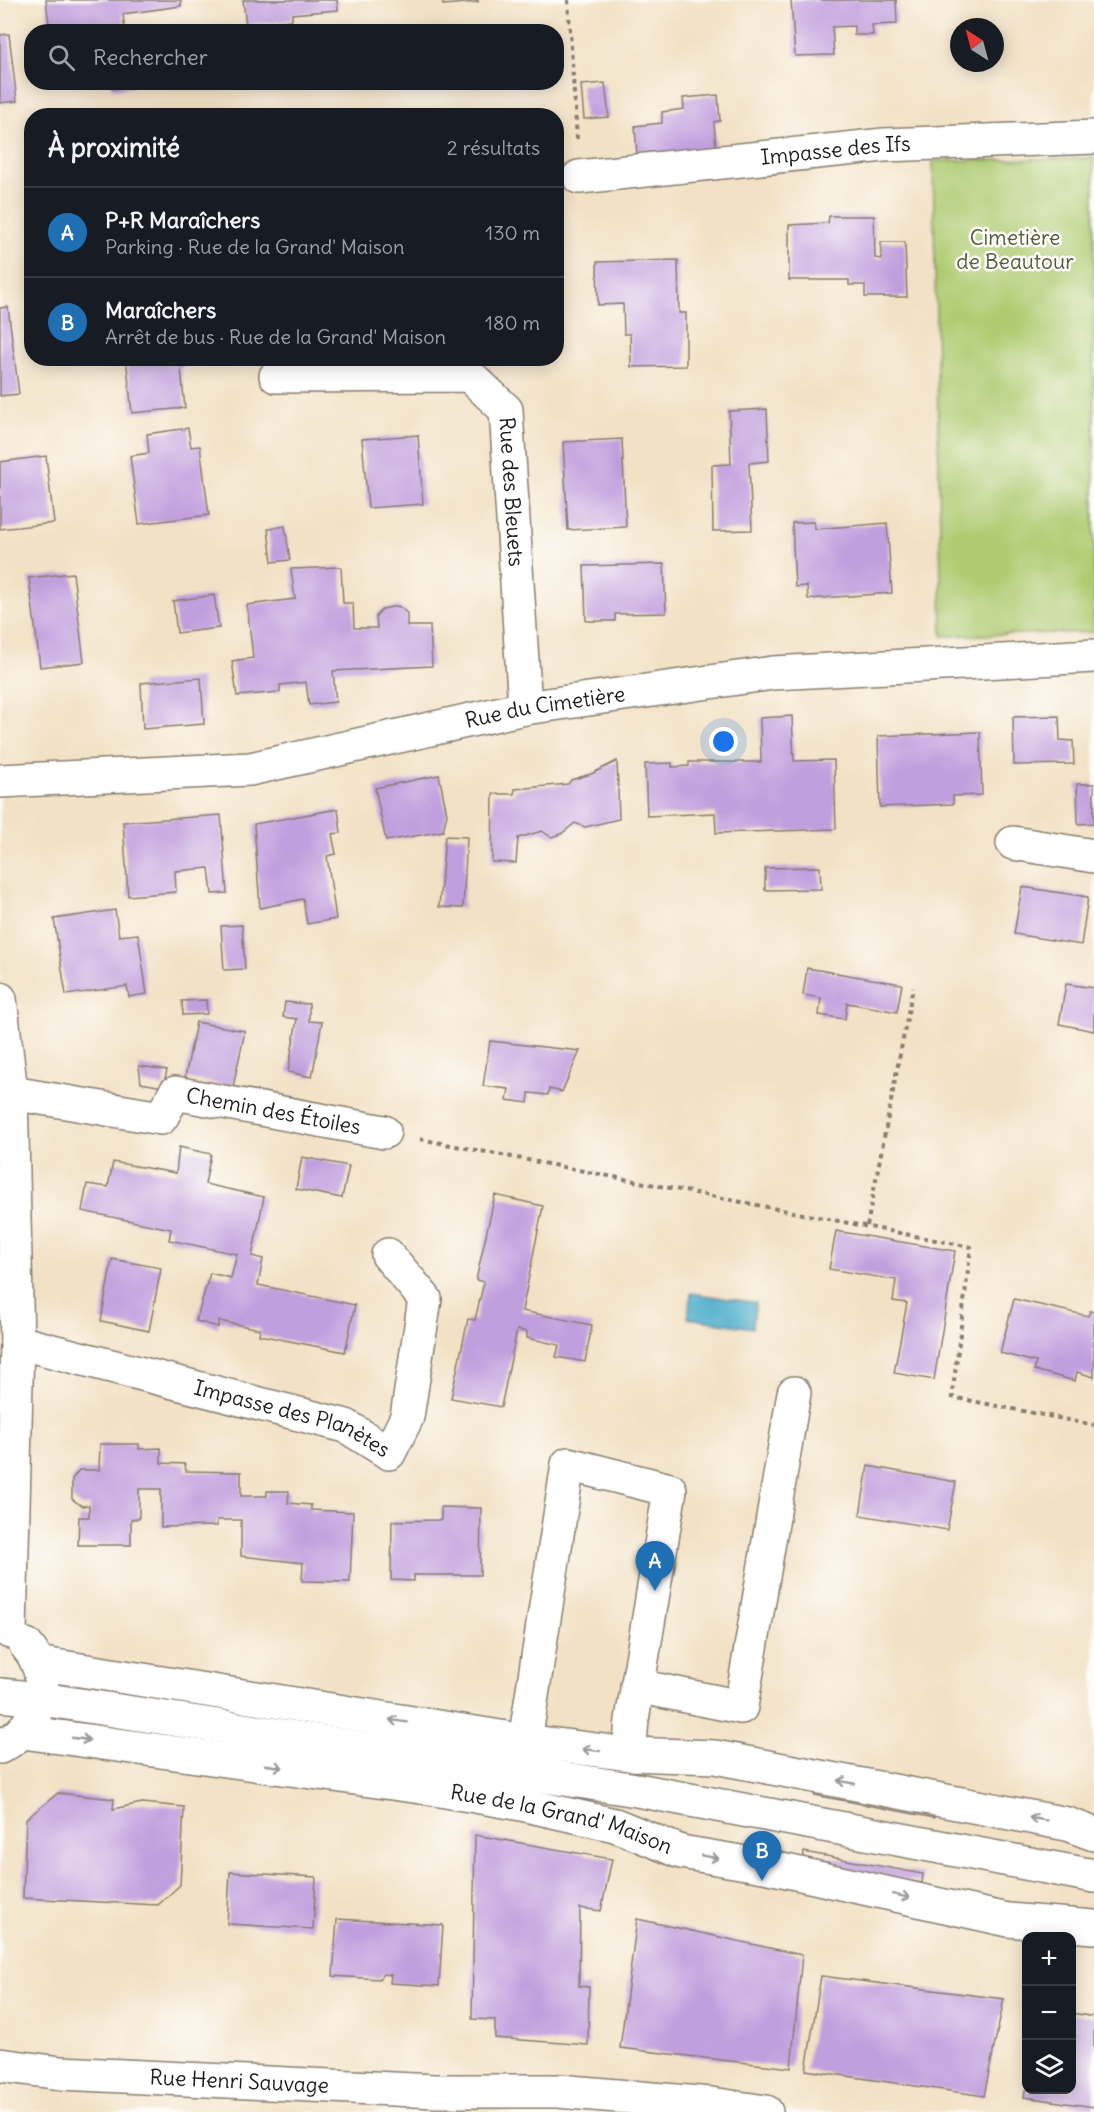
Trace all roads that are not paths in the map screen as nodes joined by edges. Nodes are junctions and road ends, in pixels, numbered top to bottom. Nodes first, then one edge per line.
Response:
1 (1094, 137) edge
2 (579, 177) road end
3 (276, 376) dead end
4 (1094, 656) edge
5 (525, 708) junction
6 (0, 781) edge
7 (1013, 843) dead end
8 (1094, 856) edge
9 (0, 999) edge
10 (6, 1092) edge
11 (384, 1132) road end
12 (388, 1255) dead end
13 (17, 1341) junction
14 (795, 1393) dead end
15 (5, 1630) edge
16 (37, 1663) junction
17 (637, 1686) junction
18 (0, 1695) edge
19 (41, 1699) junction
20 (12, 1740) edge
21 (525, 1742) junction
22 (629, 1754) junction
23 (1094, 1834) edge
24 (1094, 1875) edge
25 (1094, 1927) edge
26 (0, 2065) edge
27 (557, 2102) edge
28 (766, 2112) edge

1 - 2 street, Impasse des Ifs
3 - 5 street, Rue des Bleuets
4 - 5 street, Rue du Cimetière
5 - 6 street, Rue du Cimetière
7 - 8 street
9 - 10 street
10 - 11 street, Chemin des Étoiles
10 - 13 street
12 - 13 street, Impasse des Planètes
13 - 15 street
14 - 17 street
15 - 16 street
16 - 19 street
21 -> 16 street
17 - 21 street
17 - 22 street
18 - 19 street, Rue de la Grand' Maison
19 - 20 street
19 - 24 street, Rue de la Grand' Maison
20 -> 25 street, Rue de la Grand' Maison
22 -> 21 street
23 -> 22 street
26 - 27 street, Rue Henri Sauvage
27 - 28 street, Rue Henri Sauvage

